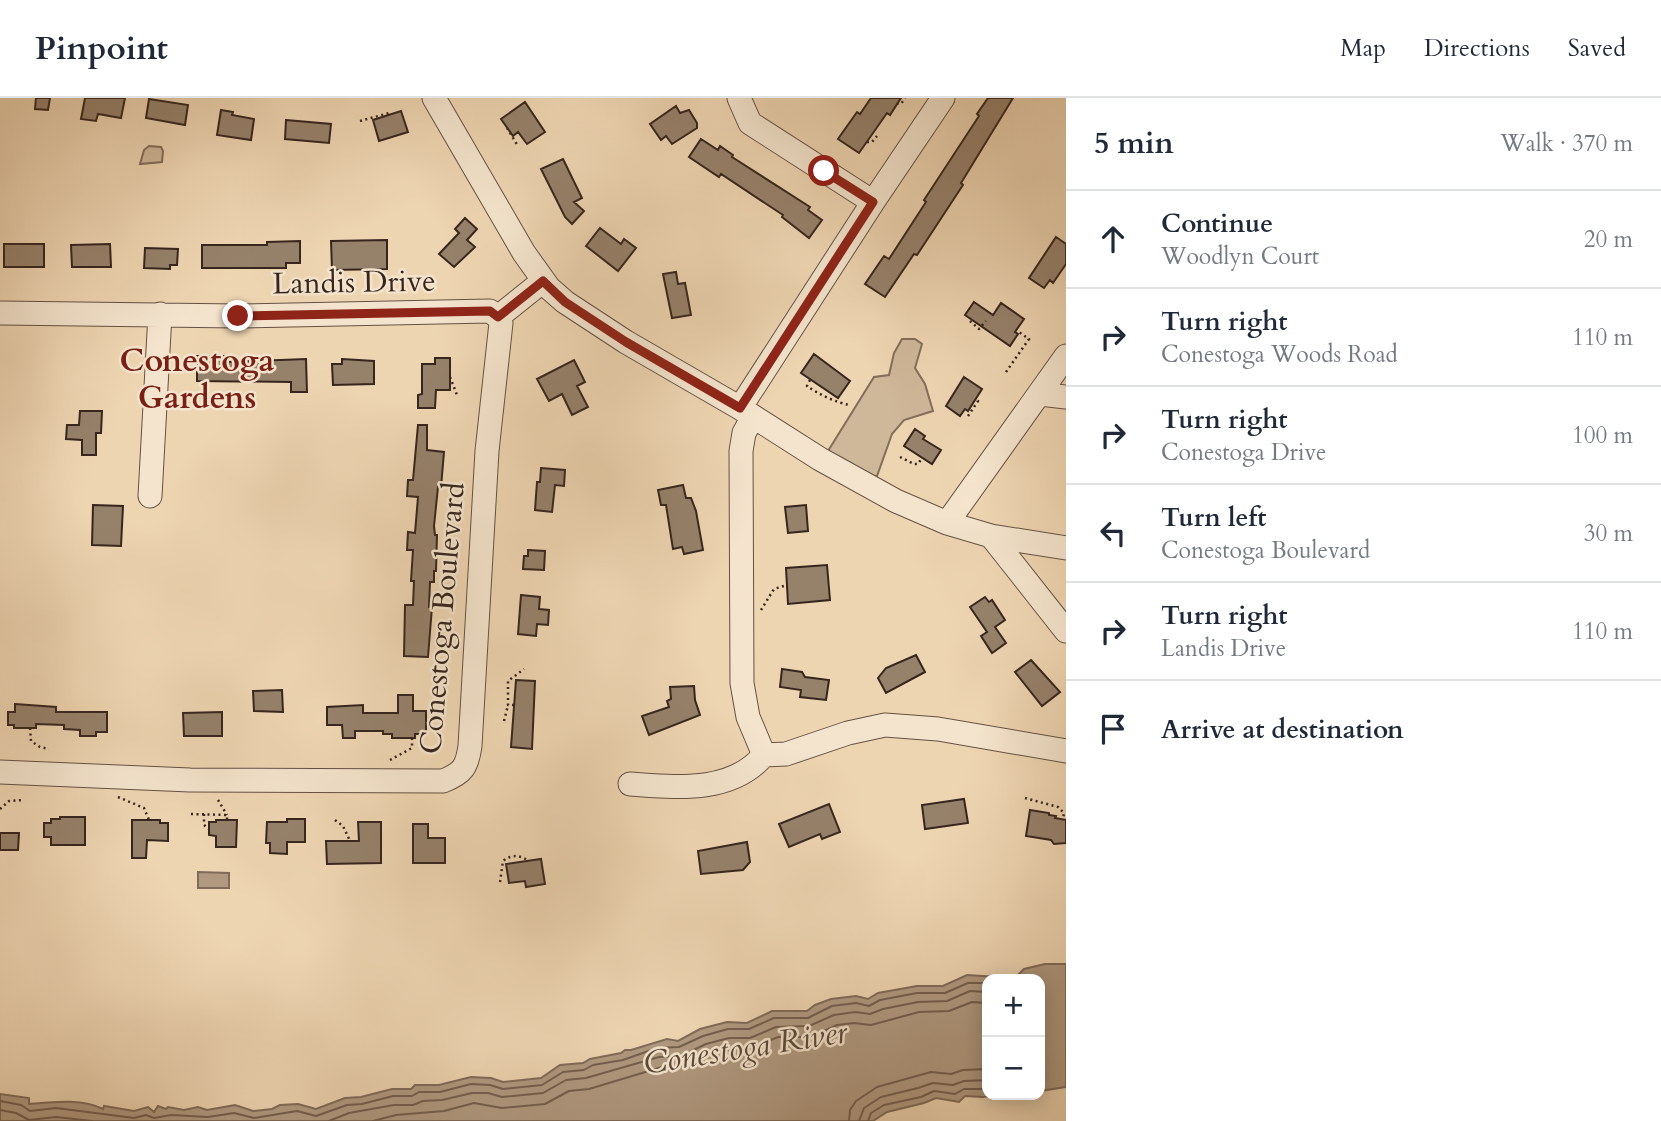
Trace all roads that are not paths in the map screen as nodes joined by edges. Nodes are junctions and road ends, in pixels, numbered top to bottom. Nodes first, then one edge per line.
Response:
1 (434, 98) edge
2 (739, 98) edge
3 (943, 98) edge
4 (873, 202) junction
5 (543, 281) junction
6 (0, 313) edge
7 (160, 314) junction
8 (498, 317) junction
9 (1066, 356) edge
10 (1040, 394) junction
11 (1066, 397) edge
12 (747, 412) junction
13 (150, 496) dead end
14 (947, 523) junction
15 (991, 536) junction
16 (1066, 548) edge
17 (1066, 631) edge
18 (1066, 751) edge
19 (764, 755) junction
20 (0, 772) edge
21 (630, 784) dead end

1 - 5 street
2 - 4 street
3 - 4 street
4 - 12 street
5 - 8 street
5 - 12 street
6 - 7 street, Landis Drive
7 - 8 street, Landis Drive
7 - 13 street
8 - 20 street, Conestoga Boulevard
9 - 10 street
10 - 11 street
10 - 14 street
12 - 14 street
12 - 19 street
14 - 15 street
15 - 16 street
15 - 17 street
18 - 19 street
19 - 21 street

